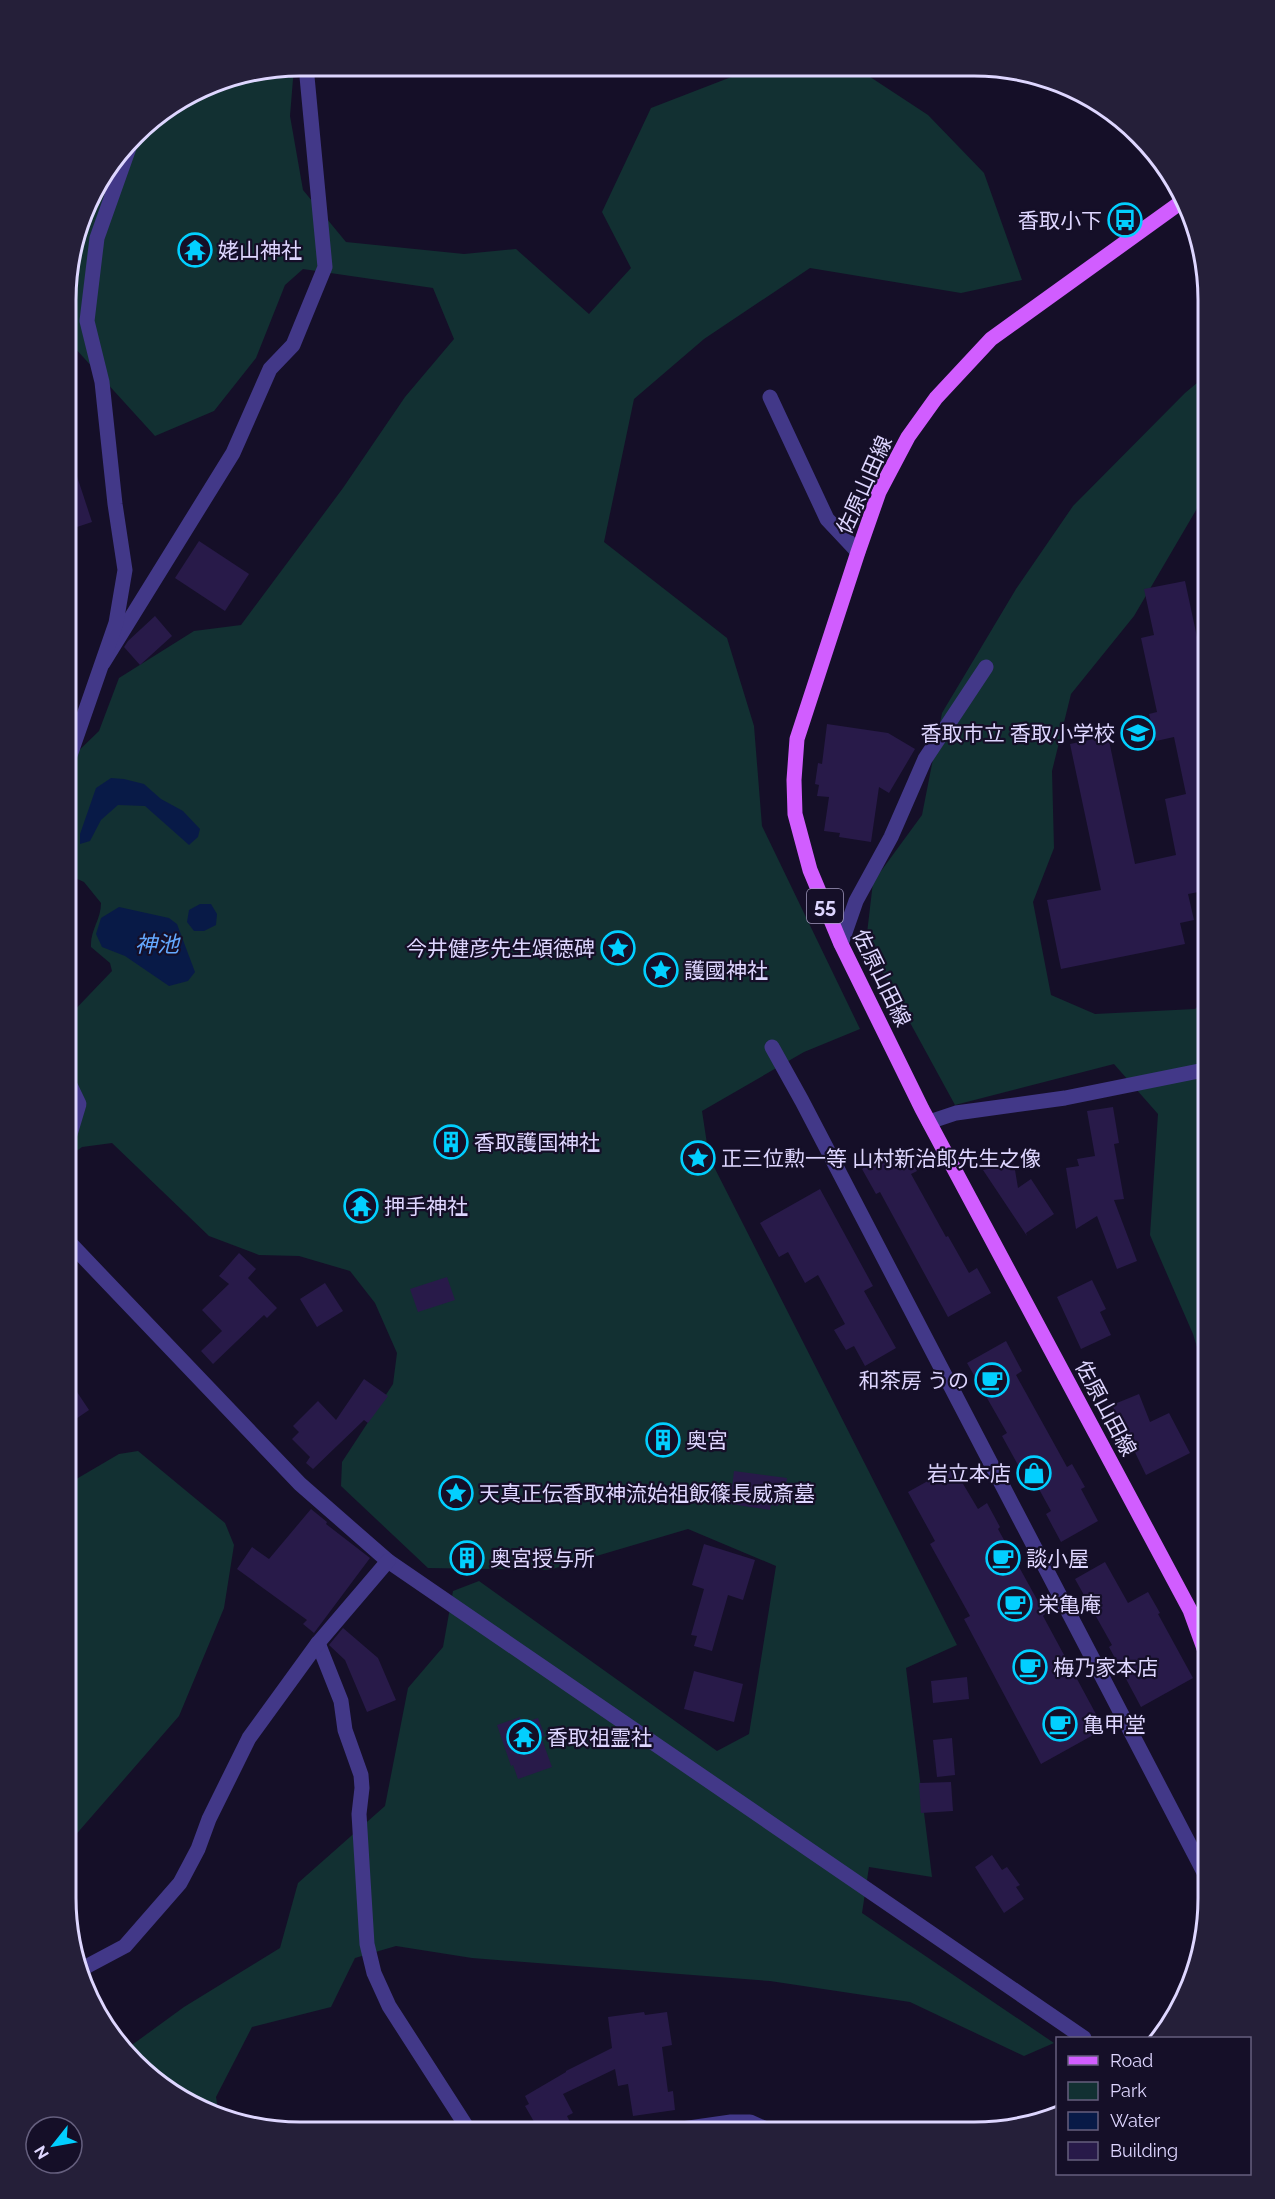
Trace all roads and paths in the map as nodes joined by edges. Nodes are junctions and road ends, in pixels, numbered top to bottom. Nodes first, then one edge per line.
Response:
1 (307, 76) edge
2 (124, 163) edge
3 (1177, 205) edge
4 (770, 397) dead end
5 (858, 552) junction
6 (103, 663) junction
7 (986, 667) dead end
8 (76, 739) edge
9 (841, 944) junction
10 (772, 1047) dead end
11 (1198, 1071) edge
12 (76, 1098) edge
13 (76, 1114) edge
14 (929, 1122) junction
15 (76, 1249) edge
16 (388, 1561) junction
17 (1198, 1632) edge
18 (318, 1643) junction
19 (1198, 1859) edge
20 (87, 1966) edge
21 (1083, 2037) edge
22 (464, 2122) edge
23 (731, 2122) edge
24 (750, 2122) edge

1 - 6 street
2 - 6 street
3 - 5 main road, 佐原山田線 / 55
4 - 5 street
5 - 9 main road, 佐原山田線 / 55
6 - 8 street
7 - 9 street
9 - 14 main road, 佐原山田線 / 55
10 - 19 street
11 - 14 street
12 - 13 street
14 - 17 main road, 佐原山田線 / 55
15 - 16 street
16 - 18 street
16 - 21 street
18 - 20 street
18 - 22 street
23 - 24 street

